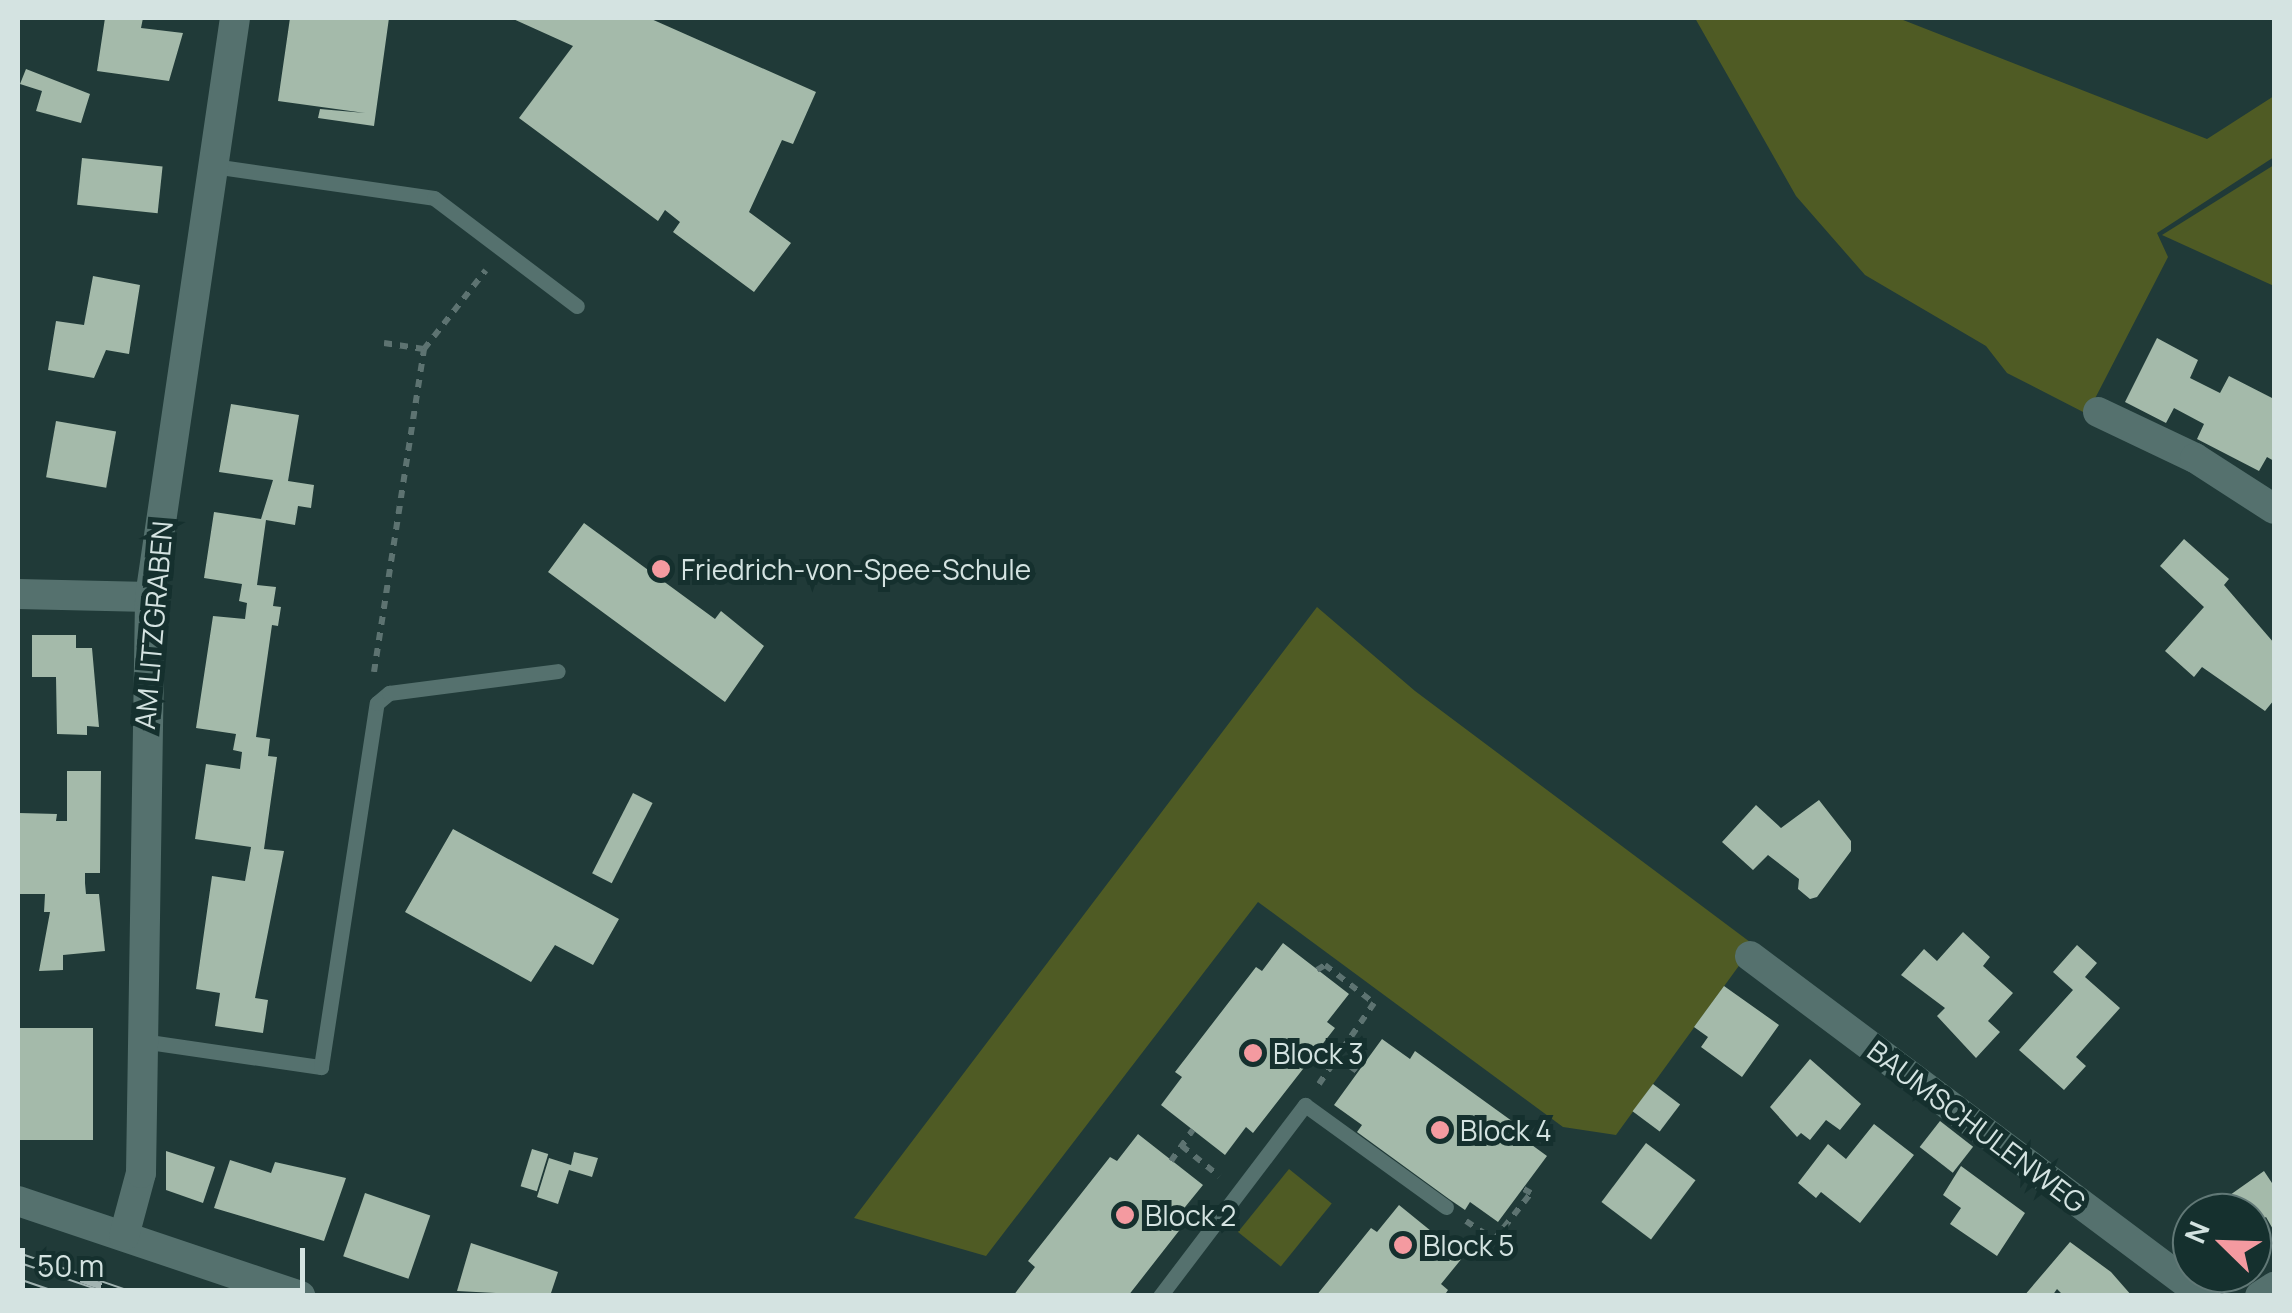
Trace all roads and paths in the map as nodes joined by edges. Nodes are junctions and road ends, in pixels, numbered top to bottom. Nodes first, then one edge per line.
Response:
1 (235, 18) edge
2 (213, 166) junction
3 (502, 249) junction
4 (577, 306) dead end
5 (384, 343) dead end
6 (424, 349) junction
7 (2098, 412) dead end
8 (2274, 508) edge
9 (18, 594) edge
10 (150, 596) junction
11 (558, 671) dead end
12 (377, 703) junction
13 (1750, 956) dead end
14 (1317, 970) dead end
15 (142, 1040) junction
16 (1338, 1057) junction
17 (1357, 1071) dead end
18 (1305, 1105) junction
19 (1193, 1130) dead end
20 (1182, 1146) junction
21 (1171, 1160) dead end
22 (1522, 1188) dead end
23 (1239, 1192) junction
24 (18, 1201) edge
25 (1446, 1207) joint
26 (124, 1236) junction
27 (2274, 1287) edge
28 (300, 1296) edge
29 (1160, 1296) edge
30 (2204, 1296) edge
31 (2260, 1296) edge

1 - 2 street, AM LITZGRABEN
2 - 3 lane
2 - 10 street, AM LITZGRABEN
3 - 4 lane
3 - 6 path
5 - 6 path
6 - 12 path
7 - 8 street
9 - 10 street
10 - 15 street, AM LITZGRABEN
11 - 12 lane
12 - 15 lane
13 - 30 street, BAUMSCHULENWEG
14 - 16 path
15 - 26 street, AM LITZGRABEN
16 - 17 path
16 - 18 path
18 - 23 lane
18 - 25 lane
19 - 20 path
20 - 21 path
20 - 23 path
22 - 25 path
23 - 29 lane
24 - 26 street
26 - 28 street
27 - 31 street

